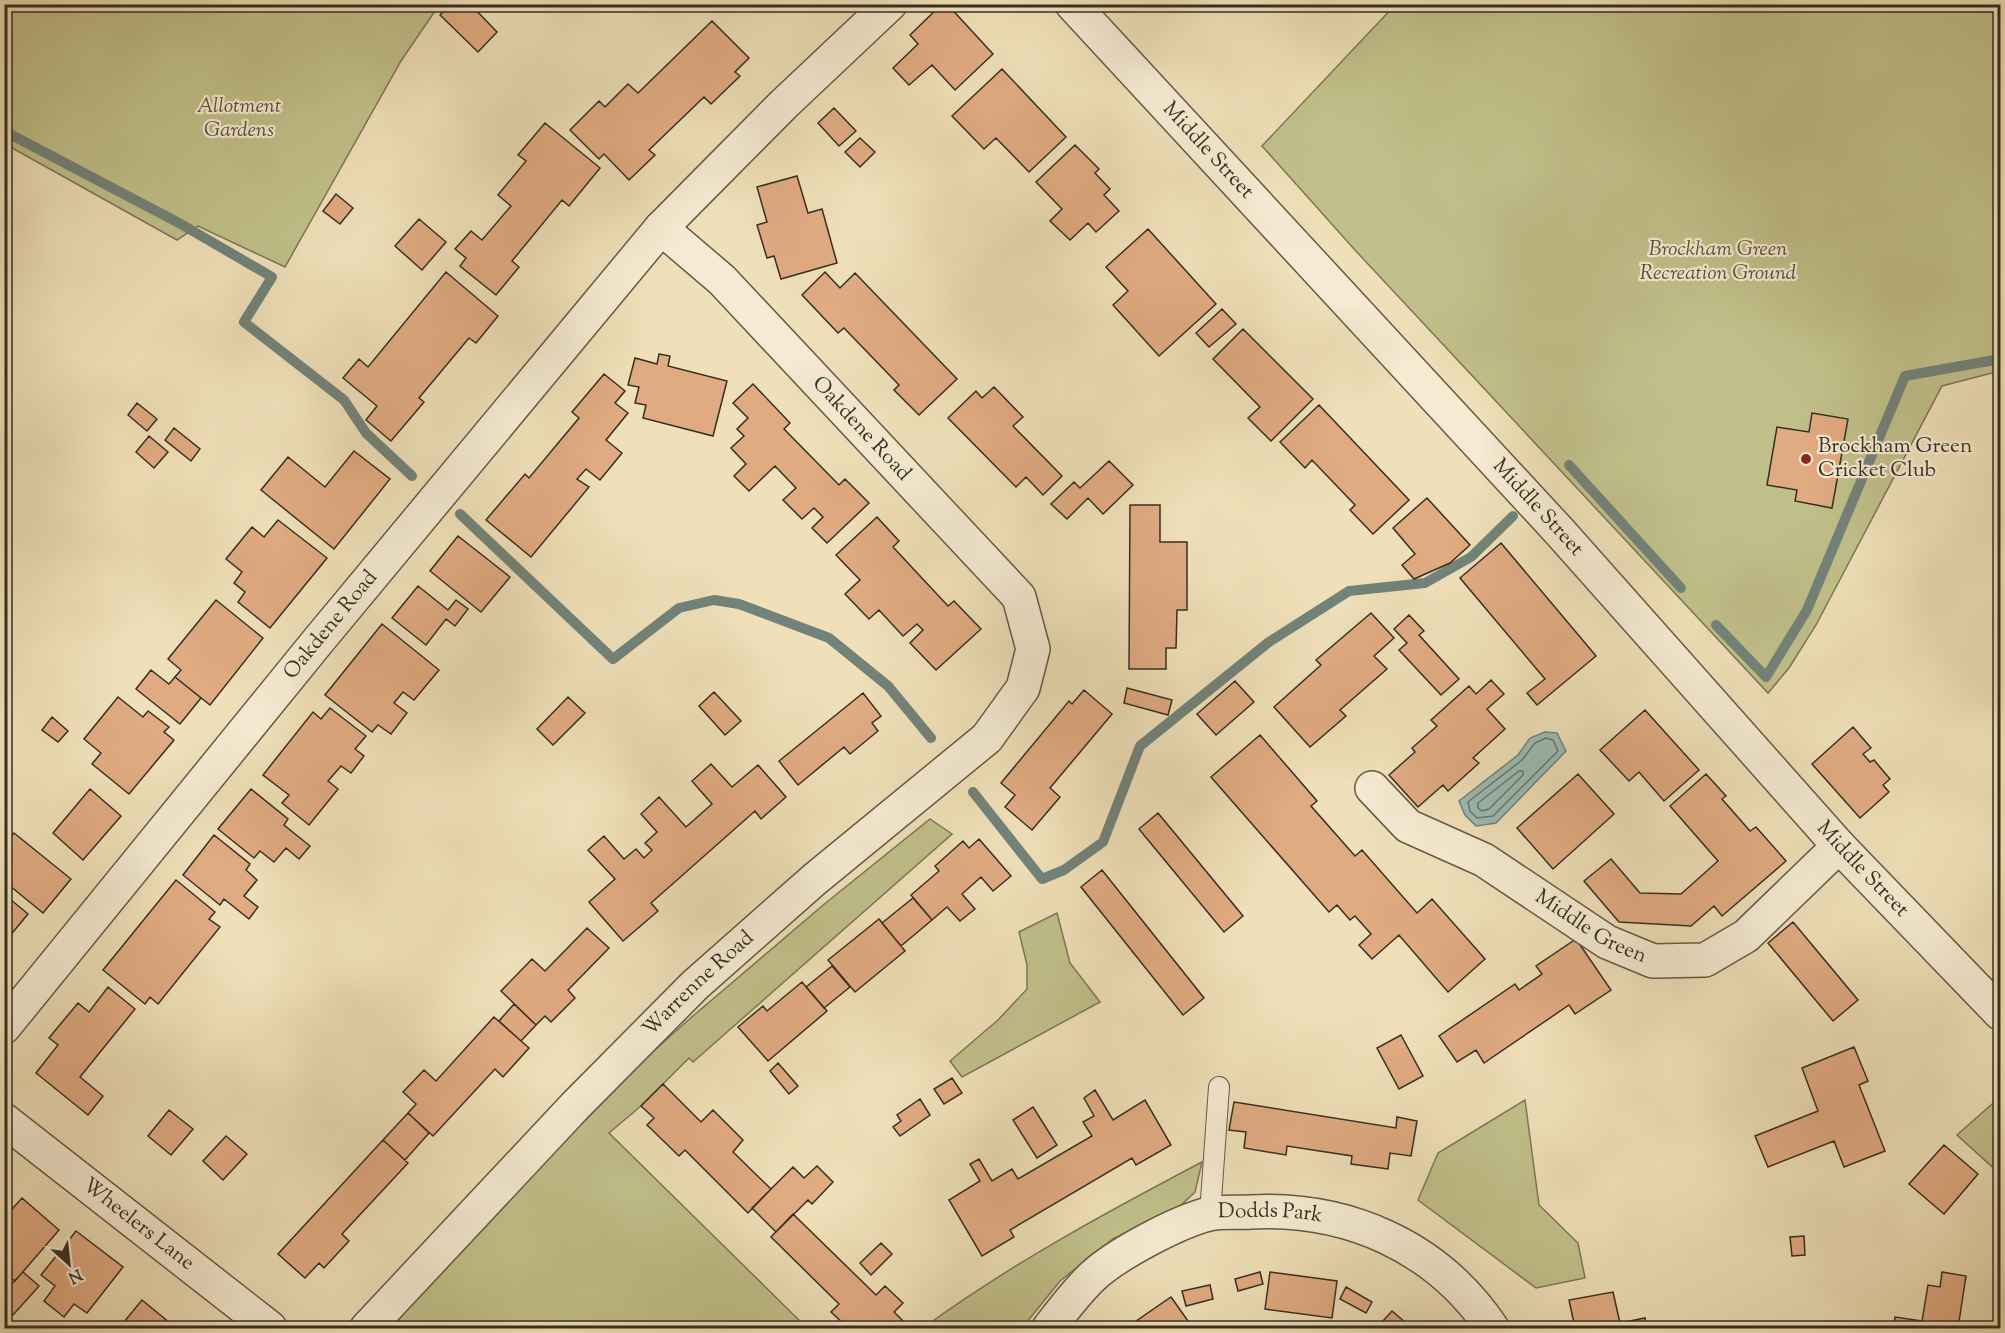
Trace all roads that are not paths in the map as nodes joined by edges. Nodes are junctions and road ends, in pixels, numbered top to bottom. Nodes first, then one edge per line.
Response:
1 (890, 4) edge
2 (1072, 4) edge
3 (661, 228) junction
4 (1033, 649) joint
5 (1372, 788) dead end
6 (1839, 846) junction
7 (2001, 1013) edge
8 (4, 1027) edge
9 (1219, 1087) dead end
10 (4, 1120) edge
11 (1210, 1214) junction
12 (270, 1329) edge
13 (367, 1329) edge
14 (1049, 1329) edge
15 (1492, 1329) edge

1 - 3 street, Oakdene Road
2 - 6 street, Middle Street
3 - 4 street, Oakdene Road
3 - 8 street, Oakdene Road
4 - 13 street, Warrenne Road
5 - 6 street, Middle Green
6 - 7 street, Middle Street
9 - 11 lane
10 - 12 street, Wheelers Lane
11 - 14 street, Dodds Park
11 - 15 street, Dodds Park

